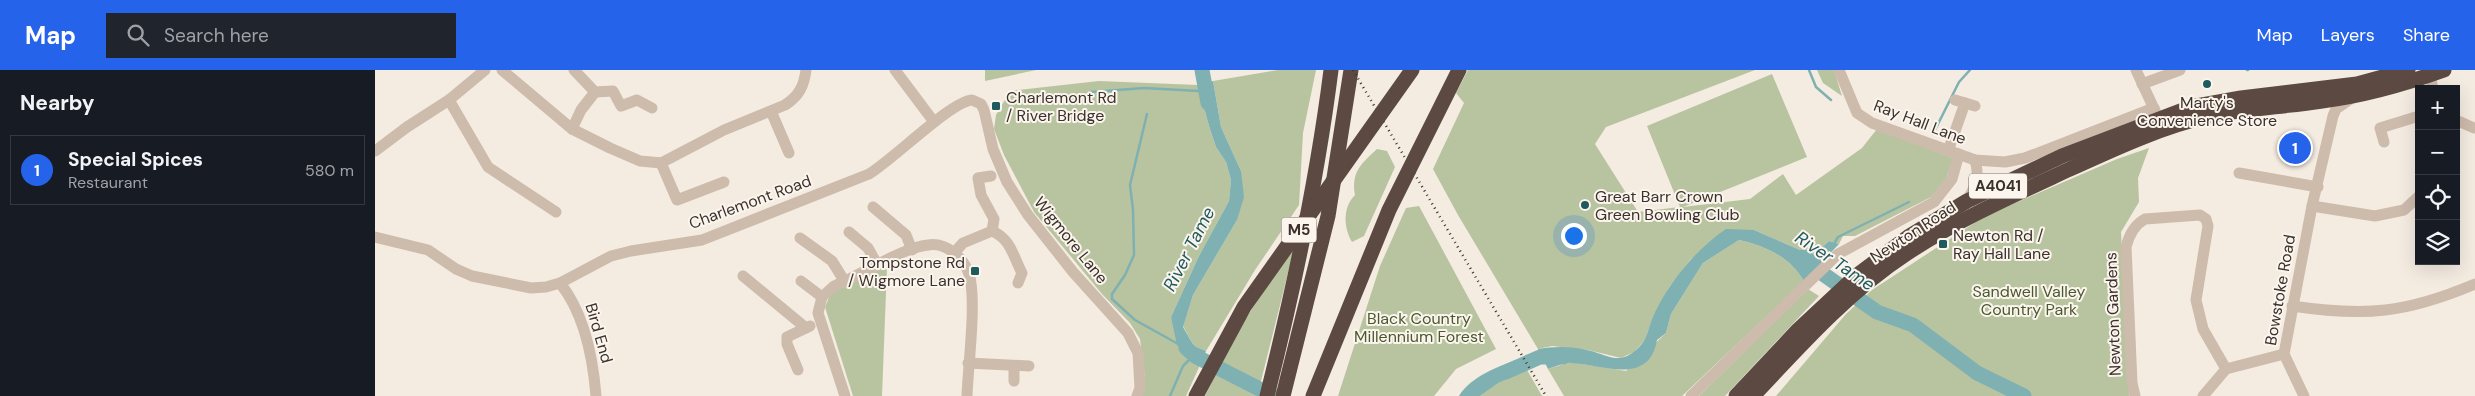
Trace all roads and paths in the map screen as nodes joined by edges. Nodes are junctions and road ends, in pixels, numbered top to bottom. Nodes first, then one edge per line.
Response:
1 (485, 70) edge
2 (502, 70) edge
3 (574, 70) edge
4 (806, 70) edge
5 (895, 70) edge
6 (1331, 70) edge
7 (1351, 70) edge
8 (1413, 70) edge
9 (1459, 70) edge
10 (1839, 70) edge
11 (2136, 70) edge
12 (2180, 70) edge
13 (2408, 70) edge
14 (2436, 78) edge
15 (2142, 84) junction
16 (595, 92) junction
17 (2361, 94) junction
18 (449, 100) junction
19 (977, 101) joint
20 (1965, 103) dead end
21 (652, 108) dead end
22 (771, 111) junction
23 (2154, 117) junction
24 (2415, 117) edge
25 (934, 122) junction
26 (2460, 122) edge
27 (2474, 128) edge
28 (572, 129) junction
29 (2384, 142) dead end
30 (375, 151) edge
31 (1953, 153) junction
32 (789, 154) dead end
33 (1975, 160) junction
34 (661, 163) junction
35 (2239, 173) dead end
36 (991, 176) dead end
37 (724, 182) dead end
38 (2318, 187) junction
39 (1942, 194) junction
40 (2415, 200) edge
41 (1967, 201) junction
42 (2312, 206) junction
43 (873, 208) dead end
44 (1952, 210) junction
45 (556, 212) dead end
46 (992, 231) junction
47 (849, 232) dead end
48 (375, 236) edge
49 (800, 238) dead end
50 (912, 250) junction
51 (954, 254) junction
52 (878, 266) junction
53 (743, 276) dead end
54 (1024, 276) dead end
55 (1861, 281) junction
56 (801, 282) dead end
57 (845, 282) junction
58 (560, 283) junction
59 (2475, 284) edge
60 (822, 296) junction
61 (1835, 304) junction
62 (2292, 306) junction
63 (821, 324) junction
64 (806, 328) junction
65 (2284, 354) junction
66 (968, 363) junction
67 (1015, 366) junction
68 (1029, 366) dead end
69 (2226, 369) junction
70 (798, 370) dead end
71 (1015, 381) dead end
72 (2206, 394) edge
73 (596, 396) edge
74 (845, 396) edge
75 (967, 396) edge
76 (1137, 396) edge
77 (1196, 396) edge
78 (1267, 396) edge
79 (1283, 396) edge
80 (1313, 396) edge
81 (1691, 396) edge
82 (1736, 396) edge
83 (1753, 396) edge
84 (2135, 396) edge
85 (2304, 396) edge

1 - 18 street
2 - 28 street
3 - 16 street
4 - 22 street
5 - 25 street
6 - 78 highway, M5, bridge
7 - 79 highway, M5, bridge
8 - 77 highway, M5, bridge
9 - 80 highway, bridge
10 - 31 street, Ray Hall Lane
11 - 15 street
12 - 15 street
13 - 23 highway, Newton Road / A4041
14 - 17 highway, Newton Road / A4041
15 - 23 street
16 - 21 street
16 - 28 street
17 - 23 highway, Newton Road / A4041
17 - 38 street, Bowstoke Road
18 - 30 street
18 - 45 street
19 - 25 street, Charlemont Road
19 - 76 street, Wigmore Lane
20 - 31 street
22 - 32 street
22 - 34 street
23 - 33 street, Newton Road
23 - 41 highway, Newton Road / A4041
23 - 55 highway, Newton Road / A4041
24 - 29 street
25 - 58 street, Charlemont Road
26 - 27 street
28 - 34 street
31 - 33 street, Ray Hall Lane
31 - 39 street
33 - 41 street, Ray Hall Lane
34 - 37 street
35 - 38 street
36 - 46 street
38 - 42 street, Bowstoke Road
39 - 44 street
39 - 81 street
40 - 42 street
41 - 44 highway, Newton Road / A4041
42 - 62 street, Bowstoke Road
43 - 50 street
44 - 55 highway, Newton Road / A4041
46 - 51 street
46 - 54 street
47 - 52 street
48 - 58 street, Charlemont Road
49 - 57 street
50 - 51 street
50 - 52 street
51 - 66 street
52 - 57 street
53 - 64 street
55 - 61 highway, Newton Road / A4041
56 - 60 street
57 - 60 street
58 - 73 street, Bird End
59 - 62 street
60 - 63 street
61 - 82 highway, Newton Road / A4041
61 - 83 highway, Newton Road / A4041
62 - 65 street, Bowstoke Road
63 - 64 street
63 - 74 street
64 - 70 street
65 - 69 street
65 - 85 street, Bowstoke Road
66 - 67 street
66 - 75 street
67 - 68 street
67 - 71 street
69 - 72 street
69 - 84 street, Newton Gardens

